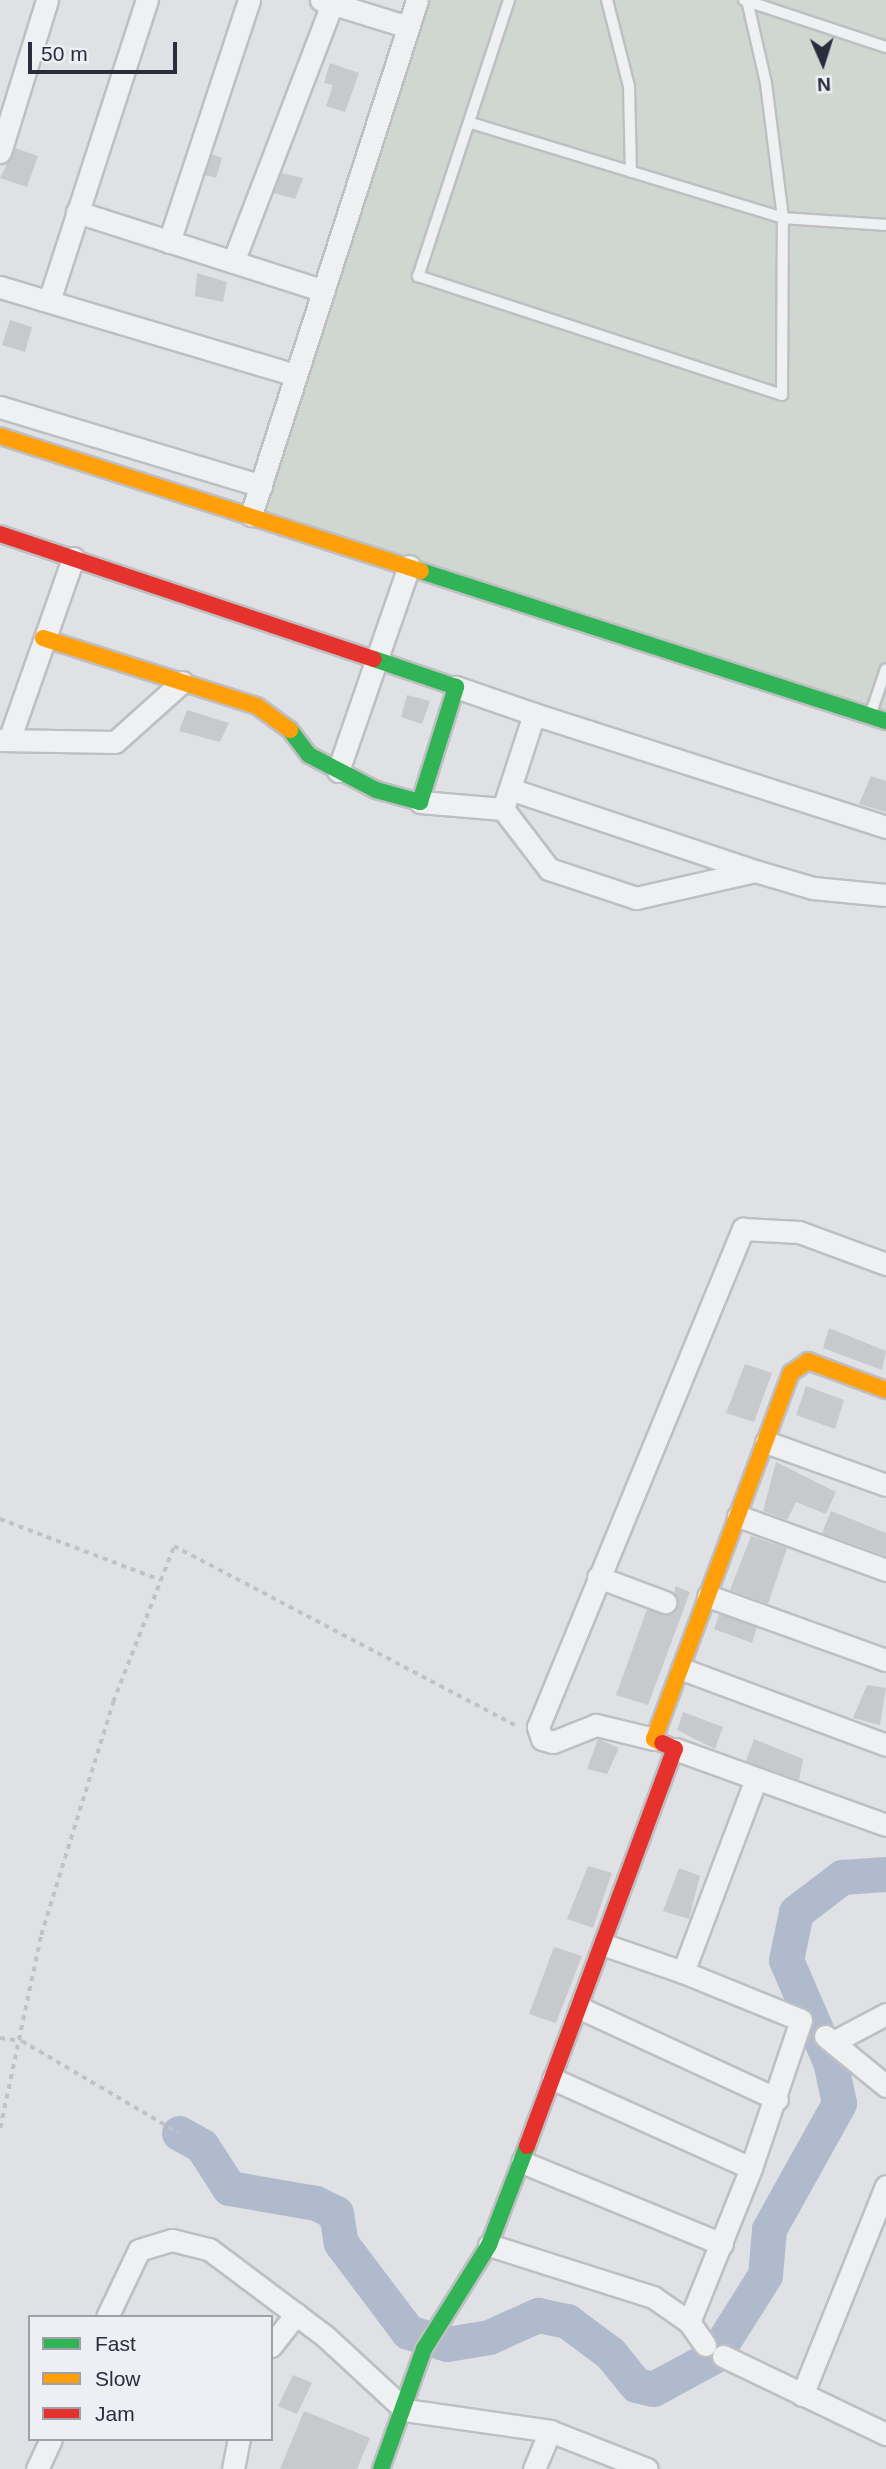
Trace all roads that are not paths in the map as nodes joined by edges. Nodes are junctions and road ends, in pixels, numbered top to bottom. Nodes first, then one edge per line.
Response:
1 (47, 0) edge
2 (147, 0) edge
3 (249, 0) edge
4 (417, 0) edge
5 (509, 0) edge
6 (607, 0) edge
7 (746, 0) edge
8 (326, 2) edge
9 (408, 27) junction
10 (886, 47) edge
11 (471, 123) junction
12 (0, 152) edge
13 (631, 172) junction
14 (78, 212) junction
15 (783, 218) junction
16 (886, 226) edge
17 (169, 242) junction
18 (233, 261) junction
19 (0, 287) edge
20 (324, 291) junction
21 (49, 302) junction
22 (296, 376) junction
23 (0, 407) edge
24 (0, 436) edge
25 (261, 486) junction
26 (251, 515) junction
27 (0, 534) edge
28 (73, 558) junction
29 (409, 566) junction
30 (43, 638) junction
31 (377, 657) junction
32 (886, 669) edge
33 (181, 682) junction
34 (456, 687) junction
35 (534, 714) junction
36 (878, 719) edge
37 (5, 740) edge
38 (338, 771) junction
39 (510, 789) junction
40 (420, 802) junction
41 (503, 809) junction
42 (886, 827) edge
43 (754, 871) junction
44 (886, 895) edge
45 (886, 1264) edge
46 (886, 1390) edge
47 (766, 1442) junction
48 (886, 1485) edge
49 (738, 1516) junction
50 (886, 1570) edge
51 (598, 1577) junction
52 (708, 1596) junction
53 (665, 1602) dead end
54 (886, 1660) edge
55 (682, 1669) junction
56 (654, 1739) junction
57 (886, 1745) edge
58 (675, 1749) junction
59 (756, 1779) junction
60 (886, 1825) edge
61 (605, 1945) junction
62 (683, 1972) junction
63 (580, 2008) junction
64 (886, 2014) edge
65 (553, 2079) junction
66 (886, 2086) edge
67 (777, 2099) junction
68 (522, 2162) junction
69 (751, 2168) junction
70 (886, 2186) edge
71 (722, 2244) junction
72 (489, 2245) junction
73 (296, 2314) junction
74 (108, 2315) edge
75 (689, 2322) junction
76 (273, 2343) edge
77 (705, 2345) dead end
78 (723, 2356) dead end
79 (802, 2395) junction
80 (405, 2410) junction
81 (550, 2431) junction
82 (886, 2434) edge
83 (50, 2441) edge
84 (239, 2441) edge
85 (37, 2469) edge
86 (233, 2469) edge
87 (380, 2469) edge
88 (534, 2469) edge
89 (647, 2469) edge

1 - 12 street
2 - 14 street
3 - 17 street
4 - 9 street
5 - 11 lane
6 - 13 lane
7 - 10 lane
7 - 15 lane
8 - 9 street
8 - 18 street
9 - 20 street
11 - 13 lane
11 - 15 lane
13 - 15 lane
14 - 17 street
14 - 21 street
15 - 16 lane
17 - 18 street
18 - 20 street
19 - 21 street
20 - 22 street
21 - 22 street
22 - 25 street
23 - 25 street
24 - 26 street
25 - 26 street
26 - 29 street
27 - 28 street
28 - 30 street
28 - 31 street
29 - 31 street
29 - 36 street
30 - 33 street
30 - 37 street
31 - 34 street
31 - 38 street
32 - 36 lane
33 - 37 street
33 - 38 street
34 - 35 street
34 - 40 street
35 - 39 street
35 - 42 street
38 - 40 street
39 - 41 street
39 - 43 street
40 - 41 street
41 - 43 street
43 - 44 street
45 - 51 street
46 - 47 street
47 - 48 street
47 - 49 street
49 - 50 street
49 - 52 street
51 - 53 street
51 - 56 street
52 - 54 street
52 - 55 street
55 - 56 street
55 - 57 street
56 - 58 street
58 - 59 street
58 - 61 street
59 - 60 street
59 - 62 street
61 - 62 street
61 - 63 street
62 - 67 street
63 - 65 street
63 - 67 street
64 - 66 street
65 - 68 street
65 - 69 street
67 - 69 street
68 - 71 street
68 - 72 street
69 - 71 street
70 - 79 street
71 - 75 street
72 - 75 street
72 - 80 street
73 - 74 street
73 - 76 street
73 - 80 street
75 - 77 street
78 - 79 street
79 - 82 street
80 - 81 street
80 - 87 street
81 - 88 street
81 - 89 street
83 - 85 street
84 - 86 street

